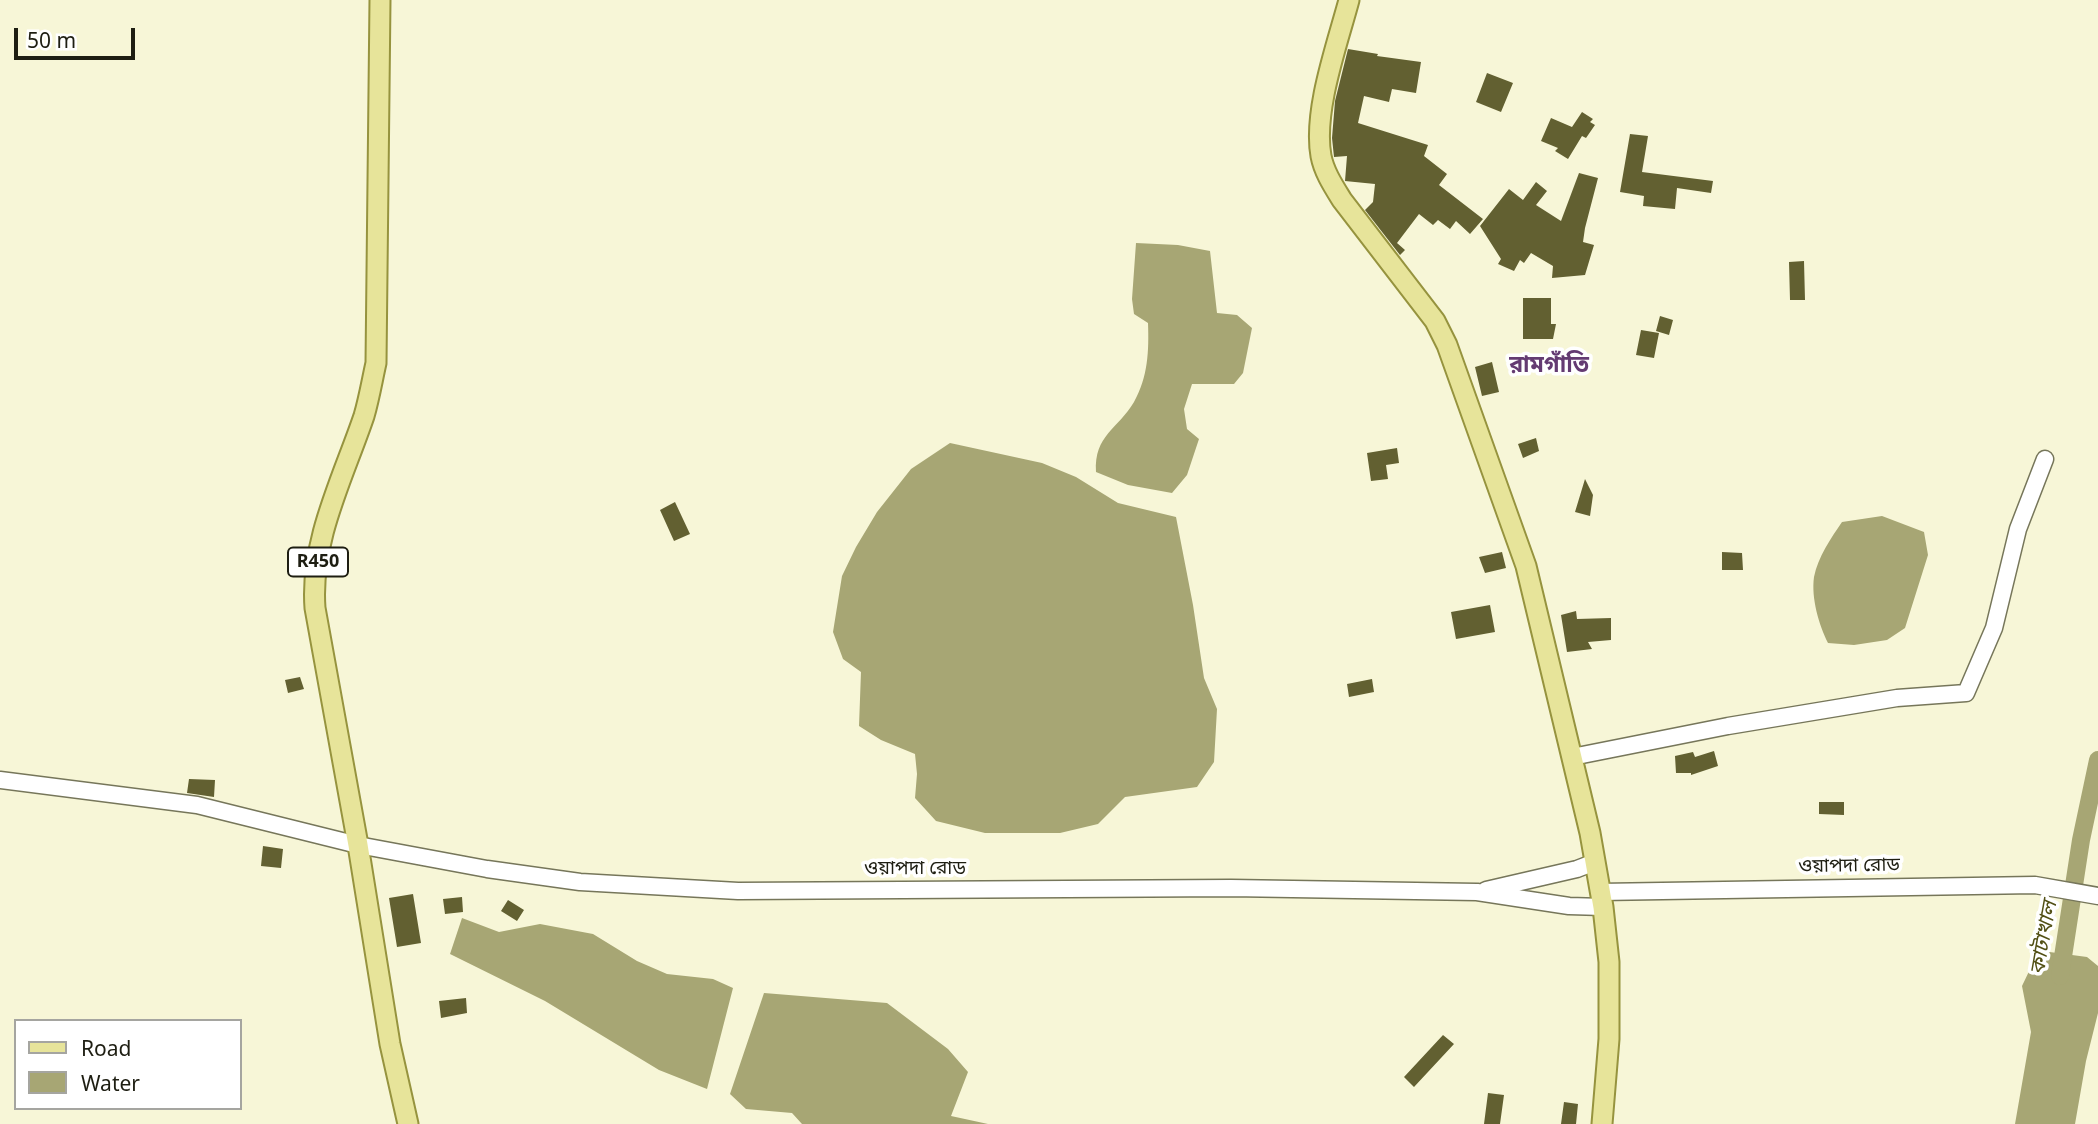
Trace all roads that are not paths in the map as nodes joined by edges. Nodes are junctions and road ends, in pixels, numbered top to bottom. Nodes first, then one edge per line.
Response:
1 (380, 0) edge
2 (1349, 0) edge
3 (2045, 459) dead end
4 (1572, 757) junction
5 (0, 780) edge
6 (358, 845) junction
7 (1595, 862) junction
8 (1477, 892) junction
9 (2098, 896) edge
10 (1602, 899) junction
11 (408, 1124) edge
12 (1602, 1124) edge

1 - 6 main road, R450
2 - 4 main road
3 - 4 street
4 - 7 main road
5 - 6 street, ওয়াপদা রোড
6 - 8 street, ওয়াপদা রোড
6 - 11 main road, R450
7 - 8 street, ওয়াপদা রোড
7 - 10 main road
8 - 10 street, ওয়াপদা রোড
9 - 10 street, ওয়াপদা রোড
10 - 12 main road

